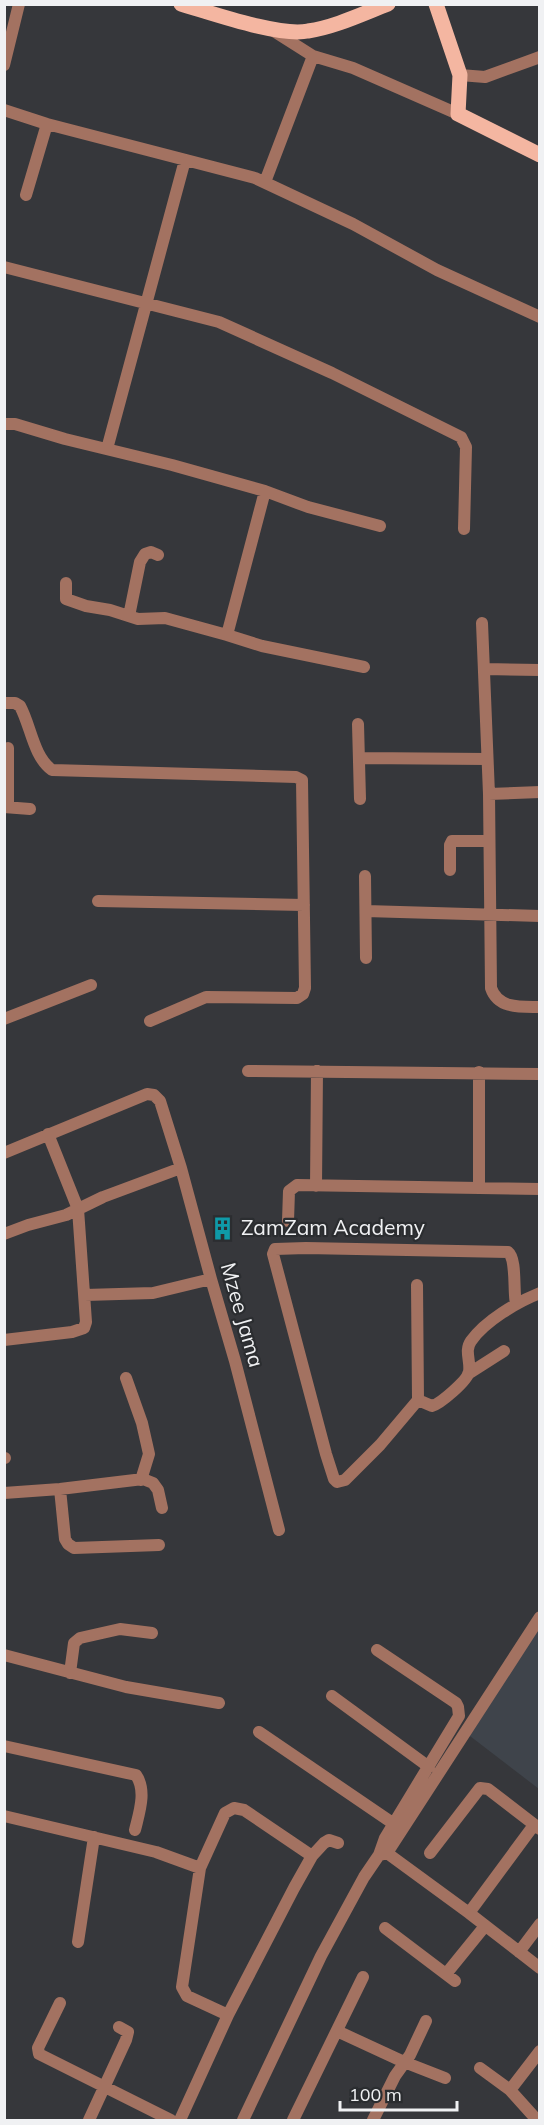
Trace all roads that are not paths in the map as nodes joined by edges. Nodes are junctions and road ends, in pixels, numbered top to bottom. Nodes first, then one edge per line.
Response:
1 (19, 4) edge
2 (182, 4) edge
3 (388, 4) edge
4 (436, 4) edge
5 (268, 28) junction
6 (314, 56) junction
7 (540, 57) edge
8 (4, 65) edge
9 (460, 75) junction
10 (4, 110) edge
11 (458, 114) junction
12 (47, 124) junction
13 (540, 155) edge
14 (185, 160) junction
15 (265, 182) junction
16 (26, 195) dead end
17 (4, 267) edge
18 (146, 302) junction
19 (540, 317) edge
20 (4, 424) edge
21 (107, 449) junction
22 (265, 491) junction
23 (380, 526) dead end
24 (464, 529) dead end
25 (158, 555) dead end
26 (66, 583) dead end
27 (129, 616) junction
28 (482, 623) dead end
29 (227, 635) junction
30 (364, 667) dead end
31 (485, 669) junction
32 (540, 670) edge
33 (4, 703) edge
34 (358, 724) dead end
35 (8, 748) dead end
36 (359, 758) junction
37 (487, 759) junction
38 (540, 792) edge
39 (489, 794) junction
40 (360, 799) dead end
41 (6, 807) edge
42 (30, 809) dead end
43 (489, 841) junction
44 (450, 870) dead end
45 (365, 876) dead end
46 (98, 901) dead end
47 (304, 905) junction
48 (366, 911) junction
49 (491, 915) junction
50 (540, 916) edge
51 (366, 958) dead end
52 (91, 985) dead end
53 (540, 1007) edge
54 (4, 1019) edge
55 (150, 1021) dead end
56 (248, 1071) dead end
57 (317, 1071) junction
58 (479, 1072) junction
59 (540, 1074) edge
60 (48, 1134) junction
61 (4, 1153) edge
62 (181, 1168) junction
63 (316, 1186) junction
64 (479, 1188) junction
65 (540, 1188) edge
66 (78, 1209) junction
67 (288, 1221) dead end
68 (4, 1234) edge
69 (211, 1279) junction
70 (417, 1285) dead end
71 (540, 1293) edge
72 (86, 1295) junction
73 (516, 1304) junction
74 (4, 1340) edge
75 (504, 1352) dead end
76 (468, 1374) junction
77 (126, 1378) dead end
78 (418, 1400) junction
79 (141, 1480) junction
80 (60, 1489) junction
81 (4, 1493) edge
82 (162, 1508) dead end
83 (279, 1530) dead end
84 (159, 1545) dead end
85 (540, 1617) edge
86 (152, 1633) dead end
87 (377, 1650) dead end
88 (4, 1655) edge
89 (70, 1673) junction
90 (332, 1696) dead end
91 (219, 1703) dead end
92 (259, 1732) dead end
93 (4, 1746) edge
94 (429, 1767) junction
95 (4, 1816) edge
96 (394, 1824) junction
97 (537, 1827) edge
98 (135, 1830) dead end
99 (94, 1838) junction
100 (338, 1842) dead end
101 (430, 1853) dead end
102 (383, 1854) junction
103 (312, 1856) junction
104 (200, 1868) junction
105 (469, 1913) junction
106 (540, 1924) edge
107 (485, 1926) junction
108 (385, 1928) dead end
109 (78, 1942) dead end
110 (519, 1952) junction
111 (540, 1968) edge
112 (363, 1977) dead end
113 (60, 2003) dead end
114 (228, 2015) junction
115 (426, 2021) dead end
116 (119, 2027) dead end
117 (337, 2031) junction
118 (540, 2051) edge
119 (404, 2062) junction
120 (480, 2068) dead end
121 (445, 2078) dead end
122 (105, 2088) junction
123 (510, 2090) junction
124 (89, 2121) edge
125 (171, 2121) edge
126 (180, 2121) edge
127 (243, 2121) edge
128 (293, 2121) edge
129 (373, 2121) edge
130 (537, 2121) edge

1 - 8 street
2 - 5 main road
3 - 5 main road
4 - 9 main road
5 - 6 street
6 - 11 street
6 - 15 street
7 - 9 street
9 - 11 main road
10 - 12 street
11 - 13 main road
12 - 14 street
12 - 16 street
14 - 15 street
14 - 18 street
15 - 19 street
17 - 18 street
18 - 21 street
18 - 24 street
20 - 21 street
21 - 22 street
22 - 23 street
22 - 29 street
25 - 27 street
26 - 27 street
27 - 29 street
28 - 31 street
29 - 30 street
31 - 32 street
31 - 37 street
33 - 47 street
34 - 36 street
35 - 41 street
36 - 37 street
36 - 40 street
37 - 39 street
38 - 39 street
39 - 43 street
41 - 42 street
43 - 44 street
43 - 49 street
45 - 48 street
46 - 47 street
47 - 55 street
48 - 49 street
48 - 51 street
49 - 50 street
49 - 53 street
52 - 54 street
56 - 57 street
57 - 58 street
57 - 63 street
58 - 59 street
58 - 64 street
60 - 61 street, Mzee Jama
60 - 62 street, Mzee Jama
60 - 66 street
62 - 66 street
62 - 69 street, Mzee Jama
63 - 64 street
63 - 67 street
64 - 65 street
66 - 68 street
66 - 72 street
69 - 72 street
69 - 83 street, Mzee Jama
70 - 78 street
71 - 73 street
72 - 74 street
73 - 76 street
73 - 78 street
75 - 76 street
76 - 78 street
77 - 79 street
79 - 80 street
79 - 82 street
80 - 81 street
80 - 84 street
85 - 102 street
86 - 89 street
87 - 94 street
88 - 89 street
89 - 91 street
90 - 94 street
92 - 96 street
93 - 98 street
94 - 96 street
95 - 99 street
96 - 102 street
97 - 101 street
97 - 105 street
99 - 104 street
99 - 109 street
100 - 103 street
102 - 105 street
102 - 127 street
103 - 104 street
103 - 114 street
104 - 114 street
105 - 107 street
106 - 110 street
107 - 108 street
107 - 110 street
110 - 111 street
112 - 117 street
113 - 122 street
114 - 126 street
115 - 119 street
116 - 122 street
117 - 119 street
117 - 128 street
118 - 123 street
119 - 121 street
119 - 129 street
120 - 123 street
122 - 124 street
122 - 125 street
123 - 130 street

